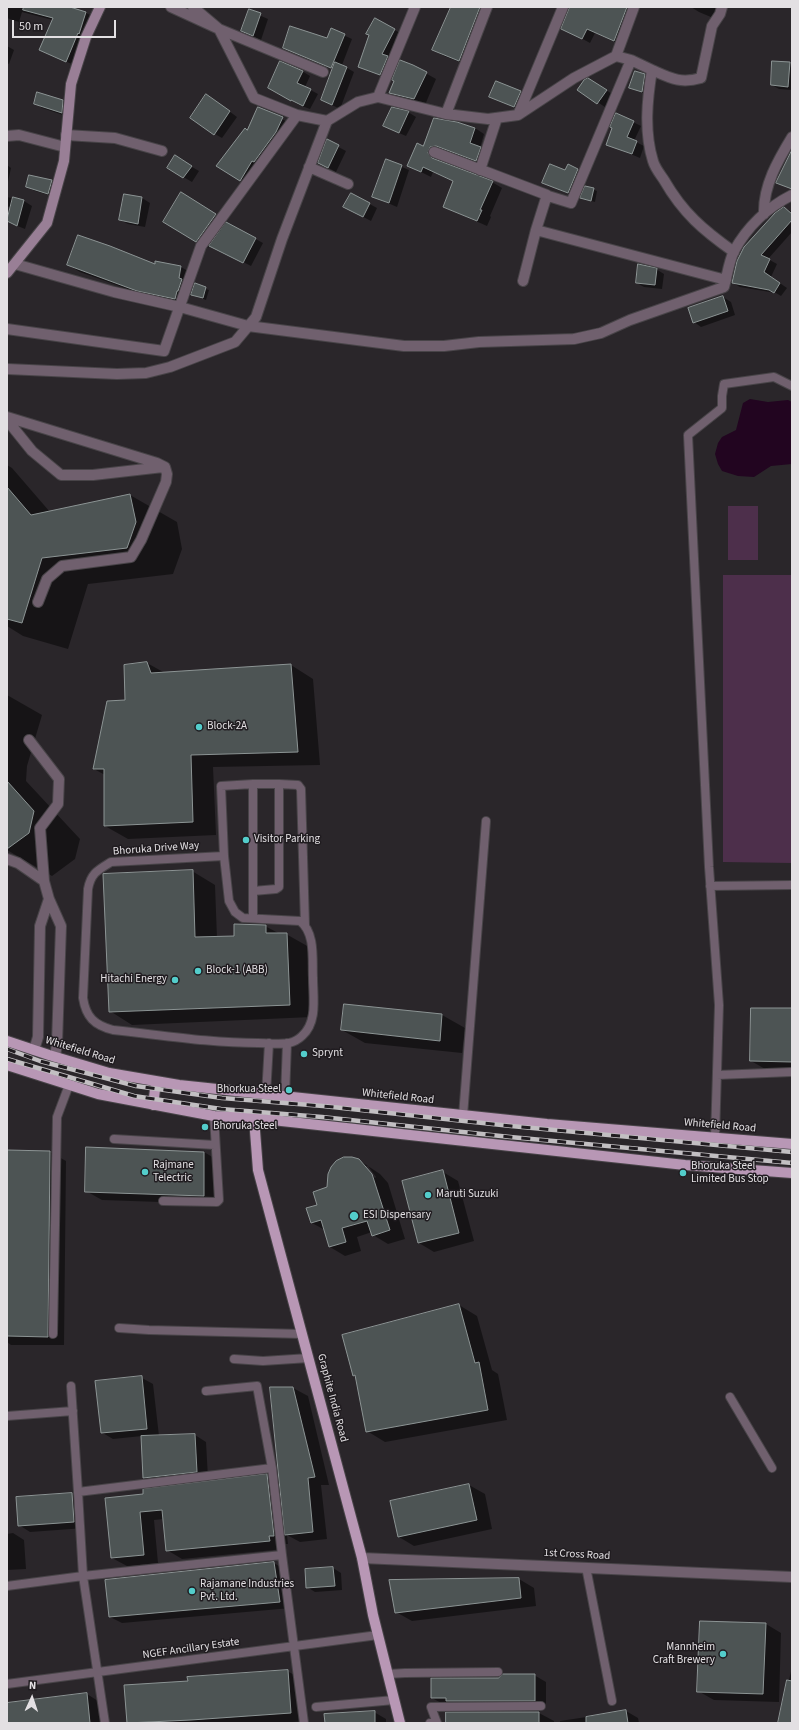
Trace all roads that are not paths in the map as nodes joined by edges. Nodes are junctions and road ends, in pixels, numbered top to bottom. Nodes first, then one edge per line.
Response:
1 (100, 7) edge
2 (171, 7) edge
3 (193, 7) edge
4 (415, 7) edge
5 (487, 7) edge
6 (563, 7) edge
7 (634, 7) edge
8 (722, 7) edge
9 (219, 29) junction
10 (616, 56) junction
11 (631, 60) junction
12 (652, 70) junction
13 (323, 72) dead end
14 (378, 97) junction
15 (446, 114) junction
16 (518, 114) junction
17 (297, 115) junction
18 (497, 118) junction
19 (327, 121) junction
20 (66, 135) junction
21 (7, 136) edge
22 (792, 136) edge
23 (65, 147) junction
24 (162, 151) dead end
25 (434, 152) dead end
26 (309, 167) junction
27 (480, 170) junction
28 (348, 184) dead end
29 (545, 195) junction
30 (792, 195) edge
31 (764, 214) junction
32 (536, 230) junction
33 (734, 252) junction
34 (14, 264) junction
35 (7, 273) edge
36 (726, 280) junction
37 (523, 281) dead end
38 (180, 308) junction
39 (248, 326) junction
40 (7, 329) edge
41 (7, 369) edge
42 (792, 386) edge
43 (7, 419) edge
44 (164, 467) junction
45 (38, 602) dead end
46 (29, 740) dead end
47 (253, 784) junction
48 (279, 784) junction
49 (486, 821) dead end
50 (224, 856) junction
51 (7, 858) edge
52 (44, 881) junction
53 (792, 885) edge
54 (710, 886) junction
55 (253, 891) junction
56 (49, 899) junction
57 (253, 918) junction
58 (305, 925) junction
59 (7, 1040) edge
60 (269, 1043) junction
61 (287, 1043) junction
62 (34, 1050) junction
63 (55, 1057) junction
64 (7, 1065) edge
65 (792, 1072) edge
66 (717, 1075) junction
67 (156, 1082) junction
68 (69, 1085) junction
69 (266, 1095) junction
70 (285, 1097) junction
71 (153, 1105) junction
72 (214, 1116) junction
73 (463, 1116) junction
74 (254, 1118) junction
75 (715, 1138) junction
76 (114, 1139) dead end
77 (792, 1144) edge
78 (215, 1145) junction
79 (792, 1173) edge
80 (163, 1201) dead end
81 (119, 1328) dead end
82 (53, 1334) dead end
83 (302, 1334) junction
84 (309, 1358) junction
85 (234, 1359) dead end
86 (72, 1386) dead end
87 (206, 1391) dead end
88 (730, 1397) dead end
89 (73, 1411) junction
90 (7, 1416) edge
91 (272, 1468) junction
92 (772, 1468) dead end
93 (78, 1492) junction
94 (282, 1555) junction
95 (362, 1558) junction
96 (586, 1568) junction
97 (83, 1576) junction
98 (792, 1577) edge
99 (7, 1586) edge
100 (378, 1635) junction
101 (295, 1646) junction
102 (97, 1672) junction
103 (498, 1672) dead end
104 (388, 1674) junction
105 (7, 1684) edge
106 (394, 1700) junction
107 (612, 1701) dead end
108 (541, 1706) dead end
109 (316, 1707) dead end
110 (104, 1723) edge
111 (304, 1723) edge
112 (400, 1723) edge
113 (430, 1723) edge

1 - 20 street
2 - 9 street
3 - 9 street
4 - 14 street
5 - 15 street
6 - 16 street
7 - 10 street
8 - 12 street
9 - 13 street
9 - 17 street
10 - 11 street
10 - 16 street
11 - 12 street
11 - 29 street
12 - 33 street
14 - 15 street
14 - 19 street
15 - 18 street
16 - 18 street
17 - 19 street
17 - 38 street
18 - 27 street
19 - 26 street
20 - 23 street
20 - 24 street
21 - 23 street
22 - 31 street
23 - 34 street
25 - 27 street
26 - 28 street
26 - 39 street
27 - 29 street
29 - 32 street
30 - 31 street
31 - 33 street
32 - 36 street
32 - 37 street
33 - 36 street
34 - 35 street
34 - 38 street
36 - 39 street
38 - 39 street
38 - 40 street
39 - 41 street
42 - 54 lane
43 - 44 street
43 - 44 street
44 - 45 street
46 - 52 street
47 - 48 lane
47 - 50 lane
47 - 55 lane
48 - 55 lane
48 - 58 lane, Bhoruka Drive Way
49 - 73 lane
50 - 57 lane
50 - 60 lane, Bhoruka Drive Way
51 - 52 street
52 - 56 street
53 - 54 lane
54 - 66 lane
55 - 57 lane
56 - 62 street
56 - 63 street
57 - 58 lane
58 - 61 lane, Bhoruka Drive Way
59 - 62 main road, Whitefield Road
60 - 61 lane, Bhoruka Drive Way
60 - 69 lane
61 - 70 lane
62 - 63 main road, Whitefield Road
63 - 67 main road, Whitefield Road
64 - 68 main road
65 - 66 lane
66 - 75 lane
67 - 69 main road, Whitefield Road
67 - 71 main road
68 - 71 main road
68 - 82 lane
69 - 70 main road, Whitefield Road
70 - 73 main road, Whitefield Road
71 - 72 main road
72 - 74 main road
72 - 78 lane
73 - 75 main road, Whitefield Road
74 - 79 main road
74 - 83 main road, Graphite India Road
75 - 77 main road, Whitefield Road
76 - 78 lane
78 - 80 lane
81 - 83 lane
83 - 84 main road, Graphite India Road
84 - 85 lane
84 - 95 main road, Graphite India Road
86 - 89 lane
87 - 91 lane
88 - 92 lane
89 - 90 lane
89 - 93 lane
91 - 93 lane
91 - 94 lane
93 - 97 lane
94 - 97 lane
94 - 101 lane
95 - 96 street, 1st Cross Road
95 - 100 main road, Graphite India Road
96 - 98 street, 1st Cross Road
96 - 107 lane
97 - 99 lane
97 - 102 lane
100 - 101 lane, NGEF Ancillary Estate
100 - 104 main road, Graphite India Road
101 - 102 lane, NGEF Ancillary Estate
101 - 111 lane
102 - 105 lane, NGEF Ancillary Estate
102 - 110 lane
103 - 104 lane
104 - 106 main road, Graphite India Road
106 - 109 lane
106 - 112 main road, Graphite India Road
108 - 113 lane

